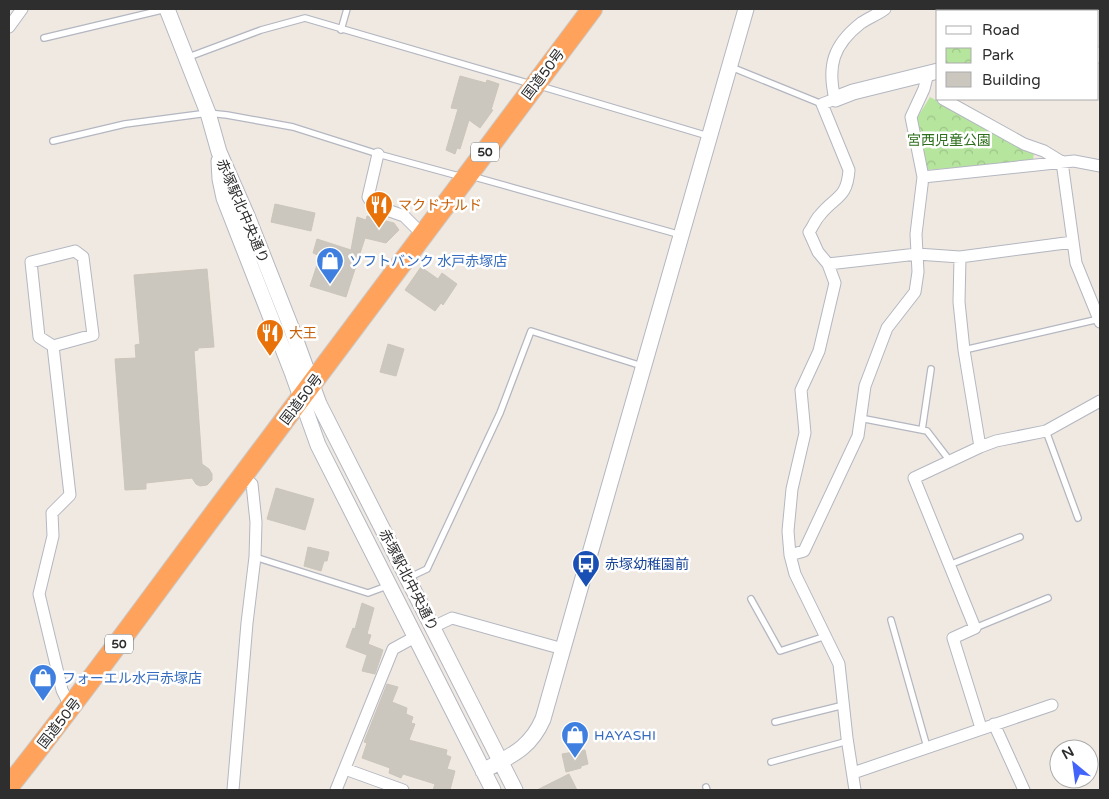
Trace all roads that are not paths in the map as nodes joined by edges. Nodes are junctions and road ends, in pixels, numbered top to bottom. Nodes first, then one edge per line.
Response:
1 (22, 9) edge
2 (166, 9) edge
3 (348, 9) edge
4 (592, 9) edge
5 (746, 9) edge
6 (885, 9) edge
7 (9, 27) edge
8 (341, 30) junction
9 (44, 38) dead end
10 (186, 58) junction
11 (730, 66) junction
12 (933, 72) edge
13 (535, 85) junction
14 (924, 88) junction
15 (936, 95) edge
16 (945, 100) edge
17 (829, 102) junction
18 (208, 113) junction
19 (710, 136) junction
20 (53, 141) dead end
21 (378, 154) junction
22 (1062, 162) junction
23 (1100, 166) edge
24 (468, 175) junction
25 (923, 177) junction
26 (681, 235) junction
27 (423, 236) junction
28 (1073, 242) junction
29 (917, 254) junction
30 (960, 257) junction
31 (828, 264) junction
32 (1099, 315) edge
33 (53, 346) junction
34 (964, 350) junction
35 (642, 366) junction
36 (931, 369) dead end
37 (306, 392) junction
38 (1100, 401) edge
39 (860, 418) junction
40 (922, 430) junction
41 (1046, 431) junction
42 (980, 447) junction
43 (950, 461) junction
44 (242, 477) junction
45 (1078, 518) dead end
46 (1020, 537) dead end
47 (790, 555) junction
48 (255, 557) junction
49 (949, 565) junction
50 (408, 578) junction
51 (389, 585) junction
52 (1048, 598) dead end
53 (751, 599) dead end
54 (891, 620) dead end
55 (433, 627) junction
56 (975, 628) junction
57 (826, 636) junction
58 (415, 637) junction
59 (563, 649) junction
60 (844, 705) junction
61 (1052, 705) dead end
62 (71, 708) junction
63 (775, 722) dead end
64 (994, 724) junction
65 (981, 728) junction
66 (848, 741) junction
67 (927, 748) junction
68 (500, 761) junction
69 (771, 762) dead end
70 (345, 769) junction
71 (483, 771) junction
72 (853, 773) junction
73 (9, 786) edge
74 (233, 790) edge
75 (336, 790) edge
76 (404, 790) edge
77 (493, 790) edge
78 (515, 790) edge
79 (855, 790) edge
80 (1024, 790) edge

1 - 7 street
2 - 9 lane
2 - 10 street, 赤塚駅北中央通り
3 - 8 lane
4 - 13 highway, 国道50号 / 50
5 - 11 street
6 - 17 street
8 - 10 lane
8 - 13 lane
10 - 18 street, 赤塚駅北中央通り
11 - 17 lane
11 - 19 street
12 - 14 street
12 - 17 street
13 - 19 lane
13 - 24 highway, 国道50号 / 50
14 - 15 street
14 - 25 street
16 - 22 street
17 - 31 street
18 - 20 lane
18 - 21 lane
18 - 37 street, 赤塚駅北中央通り
19 - 26 street
21 - 24 lane
21 - 27 street
22 - 23 street
22 - 25 street
22 - 28 street
24 - 26 lane
24 - 27 highway, 国道50号 / 50
25 - 29 street
26 - 35 street
27 - 37 highway, 国道50号 / 50
28 - 30 street
28 - 32 street
29 - 30 street
29 - 31 street
29 - 39 street
30 - 34 street
31 - 47 street
32 - 34 lane
33 - 33 street
33 - 62 street
34 - 42 street
35 - 50 lane
35 - 59 street
36 - 40 lane
37 - 44 highway, 国道50号 / 50
37 - 50 street, 赤塚駅北中央通り
37 - 51 street, 赤塚駅北中央通り
38 - 41 street
39 - 40 lane
39 - 47 street
40 - 43 lane
41 - 42 street
41 - 45 lane
42 - 43 street
43 - 49 street
44 - 48 street
44 - 62 highway, 国道50号 / 50
46 - 49 lane
47 - 57 street
48 - 51 lane
48 - 74 street
49 - 56 street
50 - 51 street
50 - 55 street, 赤塚駅北中央通り
51 - 58 street, 赤塚駅北中央通り
52 - 56 lane
53 - 57 lane
54 - 67 lane
55 - 59 street
55 - 68 street, 赤塚駅北中央通り
56 - 65 street
57 - 60 street
58 - 70 street
58 - 71 street, 赤塚駅北中央通り
59 - 68 street
60 - 63 lane
60 - 66 street
61 - 64 street
62 - 73 highway, 国道50号 / 50
64 - 65 street
64 - 80 street
65 - 67 street
66 - 69 lane
66 - 72 street
67 - 72 street
68 - 71 street
68 - 78 street, 赤塚駅北中央通り
70 - 75 street
70 - 76 street
71 - 77 street, 赤塚駅北中央通り
72 - 79 street

